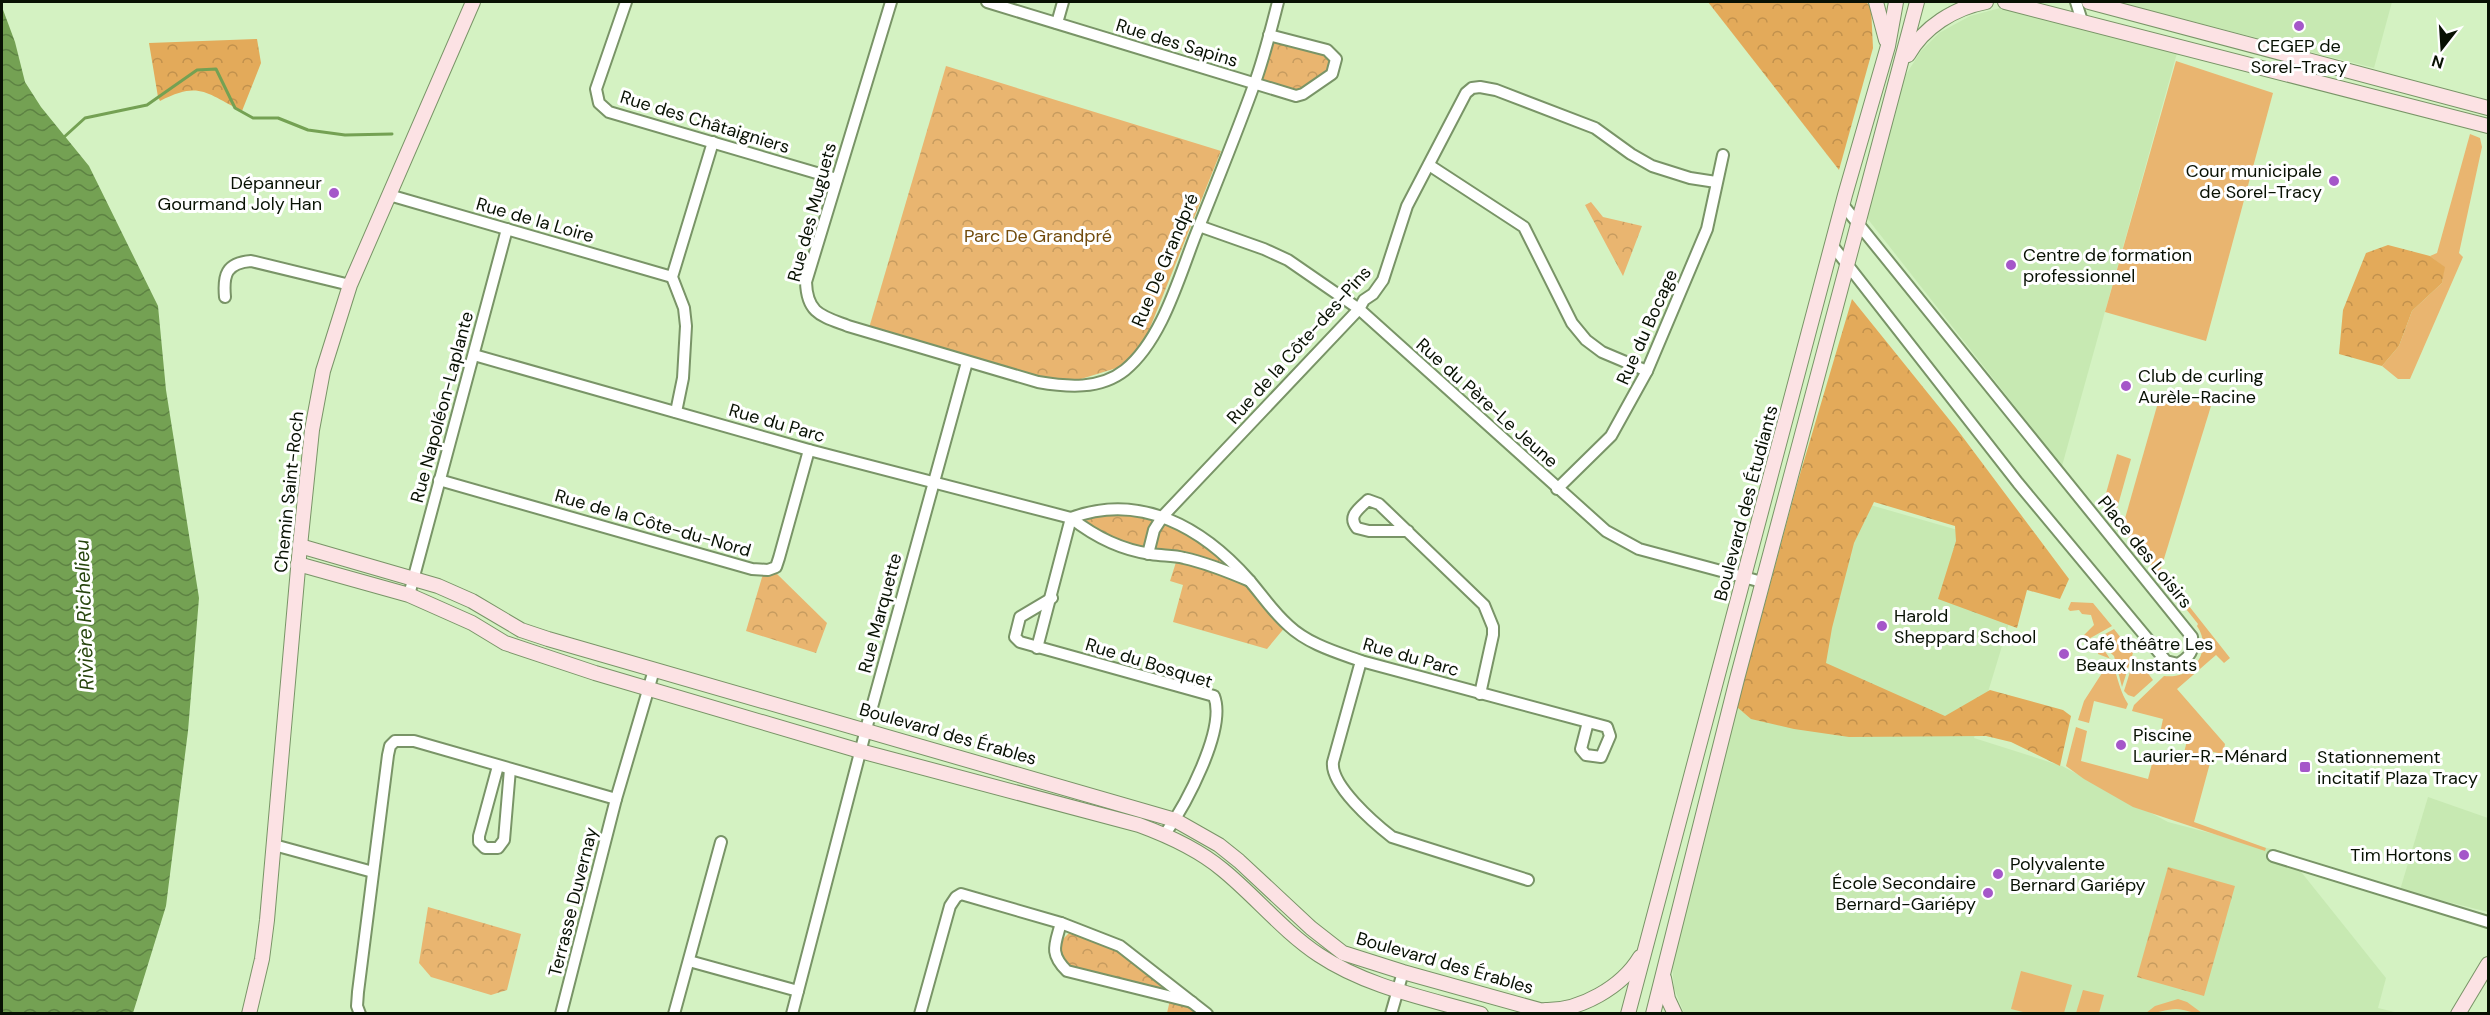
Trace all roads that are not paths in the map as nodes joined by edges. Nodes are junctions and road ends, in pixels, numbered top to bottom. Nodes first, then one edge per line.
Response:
1 (473, 2) edge
2 (626, 2) edge
3 (891, 2) edge
4 (987, 2) edge
5 (1064, 2) edge
6 (1278, 2) edge
7 (1876, 2) edge
8 (1896, 2) edge
9 (1917, 2) edge
10 (1986, 2) edge
11 (2005, 2) edge
12 (2076, 2) edge
13 (2089, 2) edge
14 (2082, 21) junction
15 (1057, 23) junction
16 (1269, 35) junction
17 (1888, 46) junction
18 (1899, 70) junction
19 (2357, 72) junction
20 (1255, 84) junction
21 (2343, 88) junction
22 (2472, 104) junction
23 (2488, 108) edge
24 (2468, 122) junction
25 (2488, 126) edge
26 (713, 142) junction
27 (1723, 155) dead end
28 (1429, 165) junction
29 (837, 179) junction
30 (1716, 182) junction
31 (389, 195) junction
32 (1843, 205) junction
33 (1858, 222) junction
34 (1199, 226) junction
35 (507, 229) junction
36 (1833, 245) junction
37 (1846, 263) junction
38 (672, 277) junction
39 (350, 285) junction
40 (225, 297) dead end
41 (1359, 309) junction
42 (474, 355) junction
43 (967, 362) junction
44 (1647, 371) junction
45 (676, 412) junction
46 (809, 450) junction
47 (439, 480) junction
48 (933, 482) junction
49 (1557, 489) junction
50 (1163, 516) junction
51 (1071, 518) junction
52 (1408, 531) junction
53 (300, 546) junction
54 (1148, 554) junction
55 (298, 564) junction
56 (1744, 577) junction
57 (414, 578) junction
58 (1250, 581) junction
59 (1762, 582) junction
60 (409, 594) junction
61 (1052, 598) junction
62 (1037, 648) junction
63 (1361, 661) junction
64 (654, 670) junction
65 (649, 688) junction
66 (1480, 694) junction
67 (1588, 722) dead end
68 (866, 729) junction
69 (860, 751) junction
70 (498, 766) junction
71 (510, 769) junction
72 (616, 799) junction
73 (1175, 820) junction
74 (1165, 834) junction
75 (720, 842) dead end
76 (274, 845) junction
77 (2273, 856) dead end
78 (373, 872) junction
79 (1528, 880) dead end
80 (2488, 922) edge
81 (1061, 923) junction
82 (1646, 947) junction
83 (689, 962) junction
84 (2488, 964) edge
85 (1403, 972) junction
86 (1664, 972) junction
87 (1398, 990) junction
88 (798, 991) junction
89 (1195, 1003) junction
90 (1539, 1010) junction
91 (249, 1014) edge
92 (360, 1014) edge
93 (561, 1014) edge
94 (675, 1014) edge
95 (792, 1014) edge
96 (920, 1014) edge
97 (1207, 1014) edge
98 (1391, 1014) edge
99 (1481, 1014) edge
100 (1554, 1014) edge
101 (1628, 1014) edge
102 (1653, 1014) edge
103 (1675, 1014) edge
104 (2458, 1014) edge

1 - 31 street, Chemin Saint-Roch
2 - 26 street, Rue des Châtaigniers
3 - 29 street, Rue des Muguets
4 - 15 street, Rue des Sapins
5 - 15 street
6 - 16 street, Rue De Grandpré
7 - 17 street
8 - 17 street, Boulevard des Étudiants
9 - 18 street, Boulevard des Étudiants
10 - 18 street
11 - 14 street
12 - 14 street
13 - 19 street
14 - 21 street
15 - 20 street, Rue des Sapins
16 - 20 street, Rue De Grandpré
16 - 20 street, Rue des Sapins
17 - 32 street, Boulevard des Étudiants
18 - 33 street, Boulevard des Étudiants
19 - 21 street
19 - 22 street
20 - 34 street, Rue De Grandpré
21 - 24 street
22 - 23 street
22 - 24 street
24 - 25 street
26 - 29 street, Rue des Châtaigniers
26 - 38 street
27 - 30 street, Rue du Bocage
28 - 30 street, Rue de la Côte-des-Pins
28 - 41 street, Rue de la Côte-des-Pins
28 - 44 street
29 - 43 street, Rue des Muguets
30 - 44 street, Rue du Bocage
31 - 35 street, Rue de la Loire
31 - 39 street, Chemin Saint-Roch
32 - 33 street, Place des Loisirs
32 - 36 street, Boulevard des Étudiants
33 - 37 street, Boulevard des Étudiants
33 - 37 street, Place des Loisirs
34 - 41 street, Rue du Père-Le Jeune
34 - 43 street, Rue De Grandpré
35 - 38 street, Rue de la Loire
35 - 42 street, Rue Napoléon-Laplante
36 - 37 street, Place des Loisirs
36 - 56 street, Boulevard des Étudiants
37 - 59 street, Boulevard des Étudiants
38 - 45 street
39 - 40 street
39 - 53 street, Chemin Saint-Roch
41 - 49 street, Rue du Père-Le Jeune
41 - 50 street, Rue de la Côte-des-Pins
42 - 45 street, Rue du Parc
42 - 47 street, Rue Napoléon-Laplante
43 - 48 street, Rue Marquette
44 - 49 street, Rue du Bocage
45 - 46 street, Rue du Parc
46 - 47 street, Rue de la Côte-du-Nord
46 - 48 street, Rue du Parc
47 - 57 street, Rue Napoléon-Laplante
48 - 51 street, Rue du Parc
48 - 68 street, Rue Marquette
49 - 56 street, Rue du Père-Le Jeune
50 - 51 street, Rue du Parc
50 - 54 street, Rue de la Côte-des-Pins
50 - 58 street, Rue du Parc
51 - 54 street, Rue du Parc
51 - 61 street
52 - 52 street
52 - 66 street
53 - 55 street, Chemin Saint-Roch
53 - 57 street, Boulevard des Érables
54 - 58 street, Rue du Parc
55 - 60 street, Boulevard des Érables
55 - 76 street, Chemin Saint-Roch
56 - 59 street, Rue du Père-Le Jeune
56 - 82 street, Boulevard des Étudiants
57 - 60 street, Rue Napoléon-Laplante
57 - 64 street, Boulevard des Érables
58 - 63 street, Rue du Parc
59 - 86 street, Boulevard des Étudiants
60 - 65 street, Boulevard des Érables
61 - 62 street
61 - 62 street, Rue du Bosquet
62 - 73 street, Rue du Bosquet
63 - 66 street, Rue du Parc
63 - 79 street
64 - 65 street, Terrasse Duvernay
64 - 68 street, Boulevard des Érables
65 - 69 street, Boulevard des Érables
65 - 72 street, Terrasse Duvernay
66 - 67 street, Rue du Parc
68 - 69 street, Rue Marquette
68 - 73 street, Boulevard des Érables
69 - 74 street, Boulevard des Érables
69 - 88 street, Rue Marquette
70 - 71 street
70 - 71 street
70 - 78 street
71 - 72 street
72 - 93 street, Terrasse Duvernay
73 - 74 street, Rue du Bosquet
73 - 85 street, Boulevard des Érables
74 - 87 street, Boulevard des Érables
75 - 83 street
76 - 78 street
76 - 91 street, Chemin Saint-Roch
77 - 80 street
78 - 92 street
81 - 89 street
81 - 89 street
81 - 96 street
82 - 90 street
82 - 101 street, Boulevard des Étudiants
83 - 88 street
83 - 94 street
84 - 104 street
85 - 87 street
85 - 90 street, Boulevard des Érables
86 - 102 street, Boulevard des Étudiants
86 - 103 street
87 - 98 street
87 - 99 street, Boulevard des Érables
88 - 95 street, Rue Marquette
89 - 97 street
90 - 100 street, Boulevard des Érables

